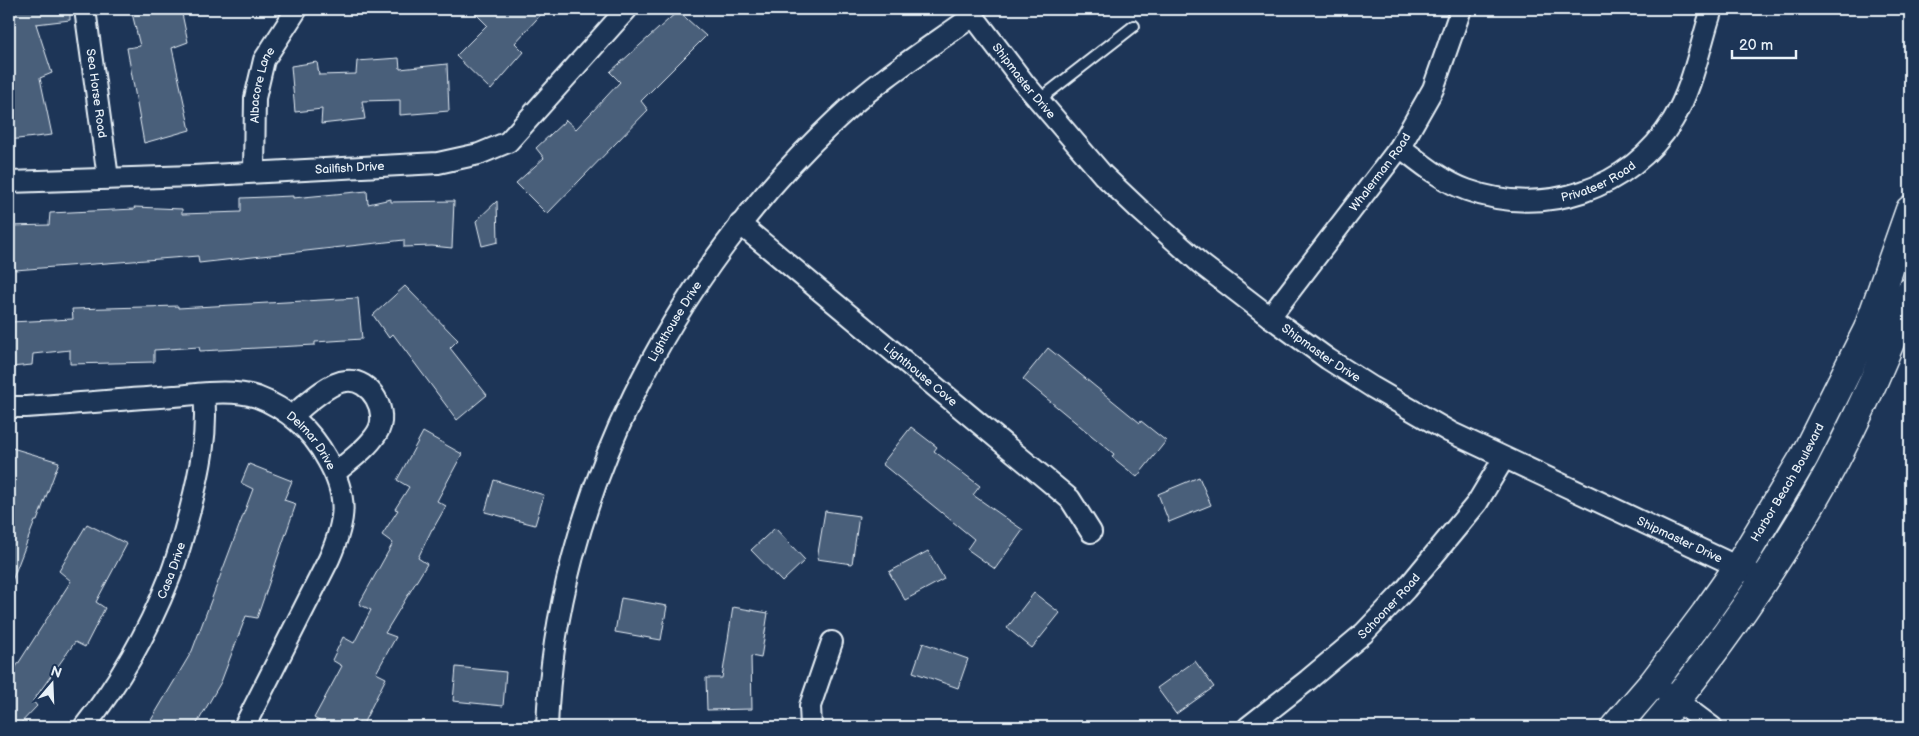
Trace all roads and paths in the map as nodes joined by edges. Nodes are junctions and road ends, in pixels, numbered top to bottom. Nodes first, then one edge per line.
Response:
1 (85, 9) edge
2 (297, 9) edge
3 (627, 9) edge
4 (1460, 9) edge
5 (1712, 9) edge
6 (970, 13) edge
7 (1134, 26) dead end
8 (1039, 100) junction
9 (1400, 147) junction
10 (254, 172) junction
11 (108, 178) junction
12 (9, 182) edge
13 (1910, 210) edge
14 (740, 224) junction
15 (1910, 292) edge
16 (1270, 317) junction
17 (204, 394) junction
18 (9, 407) edge
19 (292, 416) junction
20 (1504, 458) junction
21 (335, 472) junction
22 (1091, 532) dead end
23 (1738, 567) junction
24 (1763, 580) junction
25 (832, 642) dead end
26 (1653, 683) junction
27 (1677, 700) junction
28 (84, 727) edge
29 (244, 727) edge
30 (547, 727) edge
31 (811, 727) edge
32 (1248, 727) edge
33 (1615, 727) edge
34 (1654, 727) edge
35 (1712, 727) edge

1 - 11 street, Sea Horse Road
2 - 10 street, Albacore Lane
3 - 10 street, Sailfish Drive
4 - 9 street, Whalerman Road
5 - 9 street, Privateer Road
6 - 8 street, Shipmaster Drive
6 - 14 street, Lighthouse Drive
7 - 8 lane
8 - 16 street, Shipmaster Drive
9 - 16 street, Whalerman Road
10 - 11 street, Sailfish Drive
11 - 12 street, Sailfish Drive
13 - 23 main road, Harbor Beach Boulevard
14 - 22 street, Lighthouse Cove
14 - 30 street, Lighthouse Drive
15 - 24 main road
16 - 20 street, Shipmaster Drive
17 - 18 street, Delmar Drive
17 - 19 street, Delmar Drive
17 - 28 street, Casa Drive
19 - 21 street, Delmar Drive
19 - 21 street
20 - 23 street, Shipmaster Drive
20 - 32 street, Schooner Road
21 - 29 street, Delmar Drive
23 - 24 street, Shipmaster Drive
23 - 26 main road, Harbor Beach Boulevard
24 - 27 main road
25 - 31 street
26 - 27 street
26 - 33 main road, Harbor Beach Boulevard
27 - 34 main road
27 - 35 street

